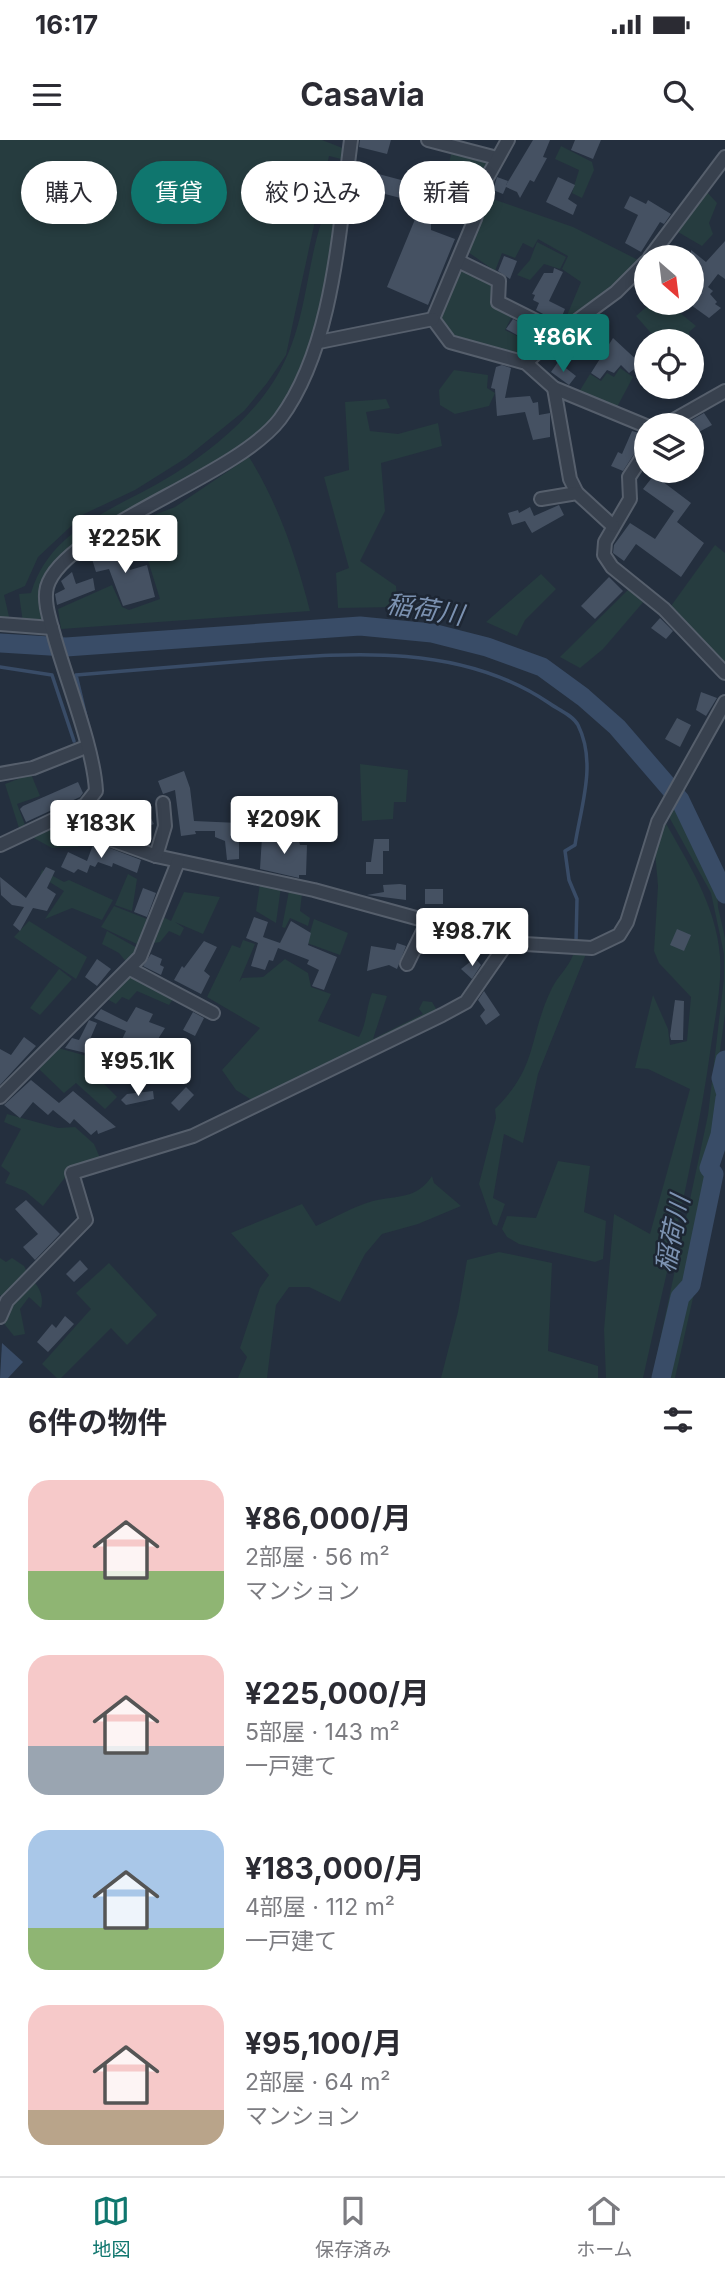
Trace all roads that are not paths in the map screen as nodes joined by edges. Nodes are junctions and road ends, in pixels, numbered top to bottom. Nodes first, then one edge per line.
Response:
1 (351, 140) edge
2 (428, 140) edge
3 (508, 140) edge
4 (725, 157) edge
5 (497, 158) junction
6 (659, 245) edge
7 (458, 261) junction
8 (634, 274) edge
9 (433, 319) junction
10 (560, 333) junction
11 (319, 342) junction
12 (526, 363) junction
13 (554, 388) junction
14 (725, 391) edge
15 (686, 413) edge
16 (634, 421) edge
17 (634, 469) edge
18 (577, 493) junction
19 (541, 499) dead end
20 (613, 526) junction
21 (0, 624) edge
22 (53, 632) junction
23 (725, 673) edge
24 (725, 702) edge
25 (721, 717) edge
26 (86, 747) junction
27 (0, 774) edge
28 (163, 803) dead end
29 (60, 816) junction
30 (0, 845) edge
31 (156, 856) junction
32 (178, 862) junction
33 (428, 921) junction
34 (507, 943) junction
35 (407, 964) dead end
36 (130, 969) junction
37 (213, 1013) dead end
38 (0, 1097) edge
39 (0, 1317) edge

1 - 11 street
2 - 5 street
3 - 5 street
4 - 6 street
5 - 7 street
7 - 9 street
7 - 10 street
8 - 10 street
9 - 11 street
9 - 12 street
10 - 12 street
11 - 22 street
12 - 13 street
13 - 16 street
13 - 18 street
14 - 15 street
17 - 20 street
18 - 19 street
18 - 20 street
20 - 23 street
21 - 22 street
22 - 26 street
24 - 25 street
25 - 34 street
26 - 27 street
26 - 29 street
28 - 31 street
29 - 30 street
29 - 31 street
31 - 32 street
32 - 33 street
32 - 36 street
33 - 34 street
33 - 35 street
34 - 39 street
36 - 37 street
36 - 38 street

